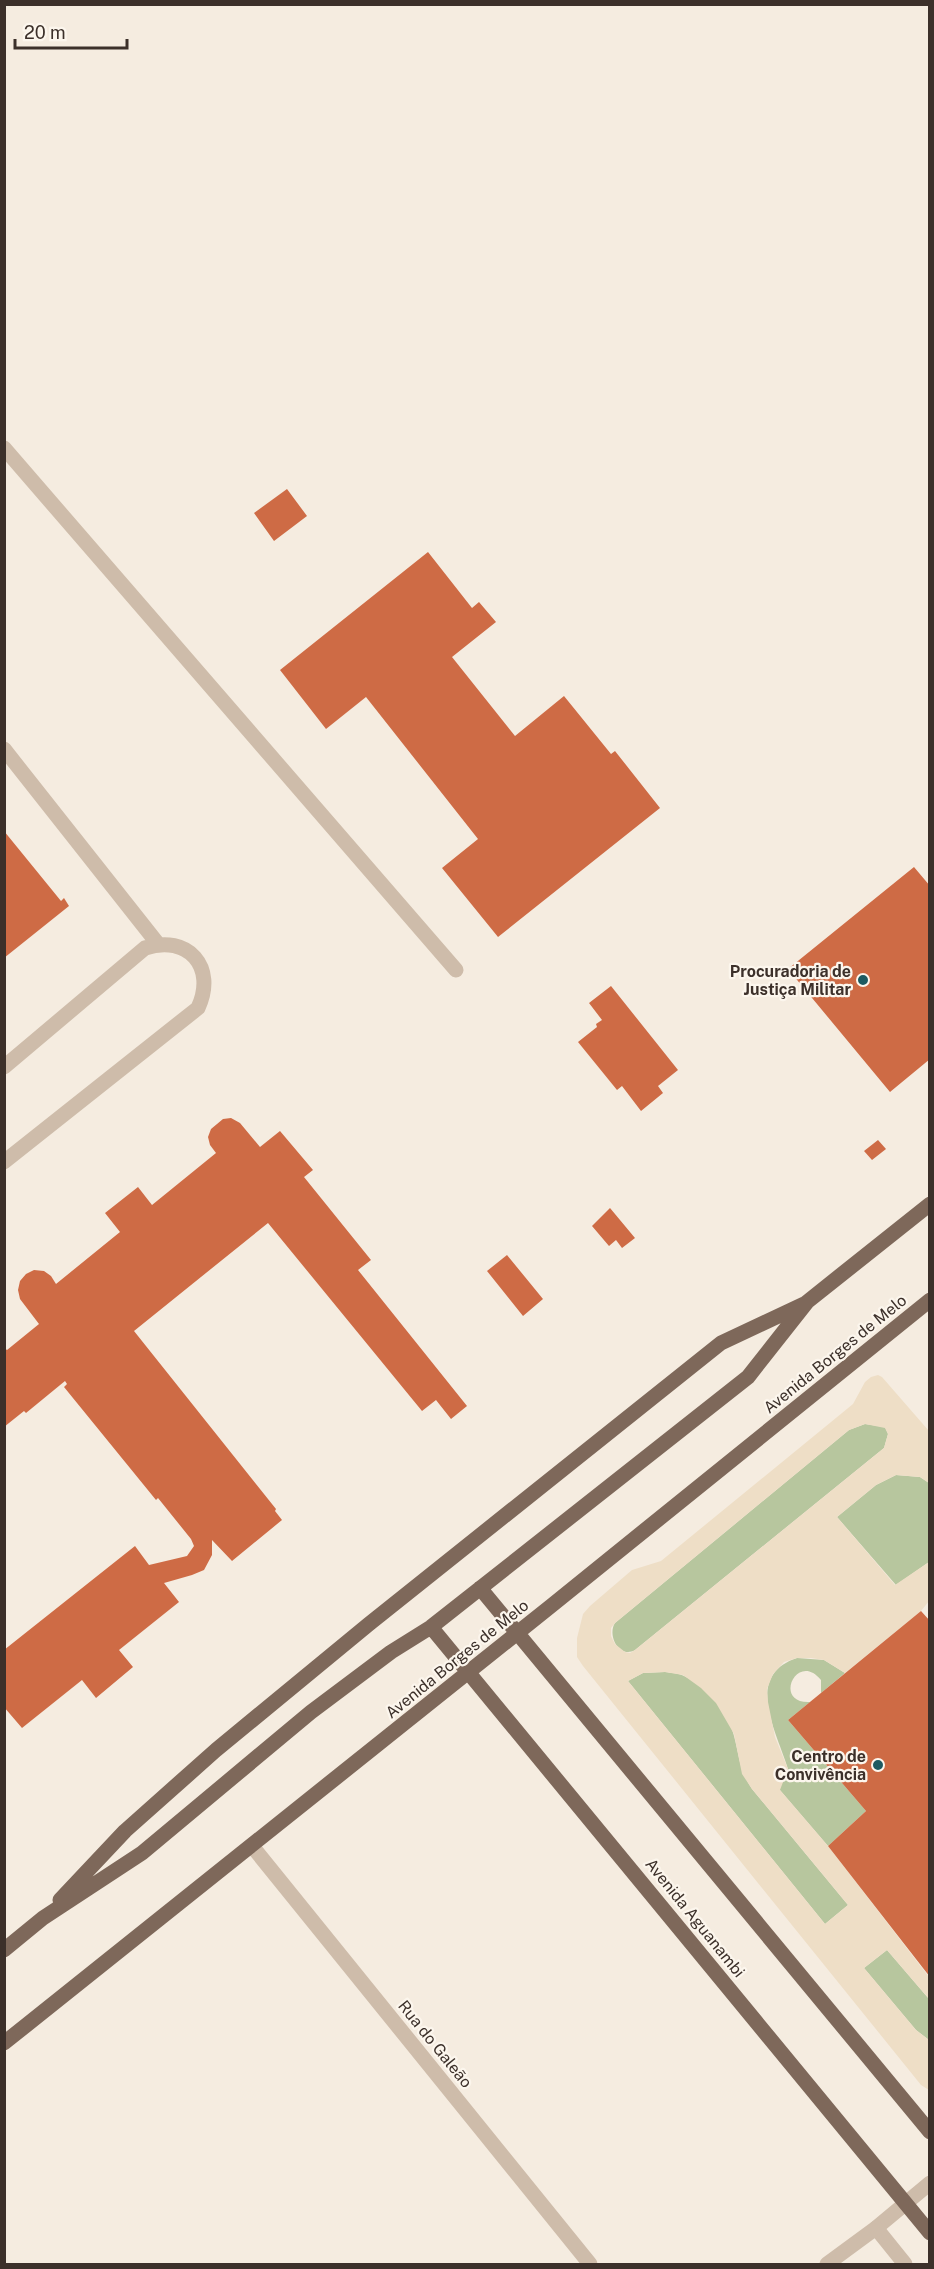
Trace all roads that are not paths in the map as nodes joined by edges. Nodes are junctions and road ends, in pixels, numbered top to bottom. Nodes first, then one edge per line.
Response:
1 (4, 448) edge
2 (4, 749) edge
3 (158, 944) junction
4 (456, 970) dead end
5 (4, 1067) edge
6 (4, 1162) edge
7 (930, 1204) edge
8 (930, 1300) edge
9 (807, 1302) junction
10 (480, 1588) junction
11 (431, 1627) junction
12 (517, 1633) junction
13 (468, 1672) junction
14 (252, 1846) junction
15 (44, 1918) junction
16 (4, 1950) edge
17 (4, 1959) edge
18 (4, 2043) edge
19 (930, 2132) edge
20 (930, 2183) edge
21 (905, 2203) junction
22 (876, 2228) junction
23 (930, 2233) edge
24 (590, 2265) edge
25 (827, 2265) edge
26 (904, 2265) edge

1 - 4 street
2 - 3 street
3 - 5 street
3 - 6 street
7 - 9 main road
8 - 12 main road, Avenida Borges de Melo
9 - 10 main road
9 - 15 main road
10 - 11 main road
10 - 12 main road
11 - 13 main road, Avenida Aguanambi
11 - 15 main road
12 - 13 main road, Avenida Borges de Melo
12 - 19 main road
13 - 14 main road, Avenida Borges de Melo
13 - 21 main road, Avenida Aguanambi
14 - 18 main road, Avenida Borges de Melo
14 - 24 street, Rua do Galeão
15 - 16 main road
15 - 17 main road
20 - 21 street
21 - 22 street
21 - 23 main road, Avenida Aguanambi
22 - 25 street
22 - 26 street

